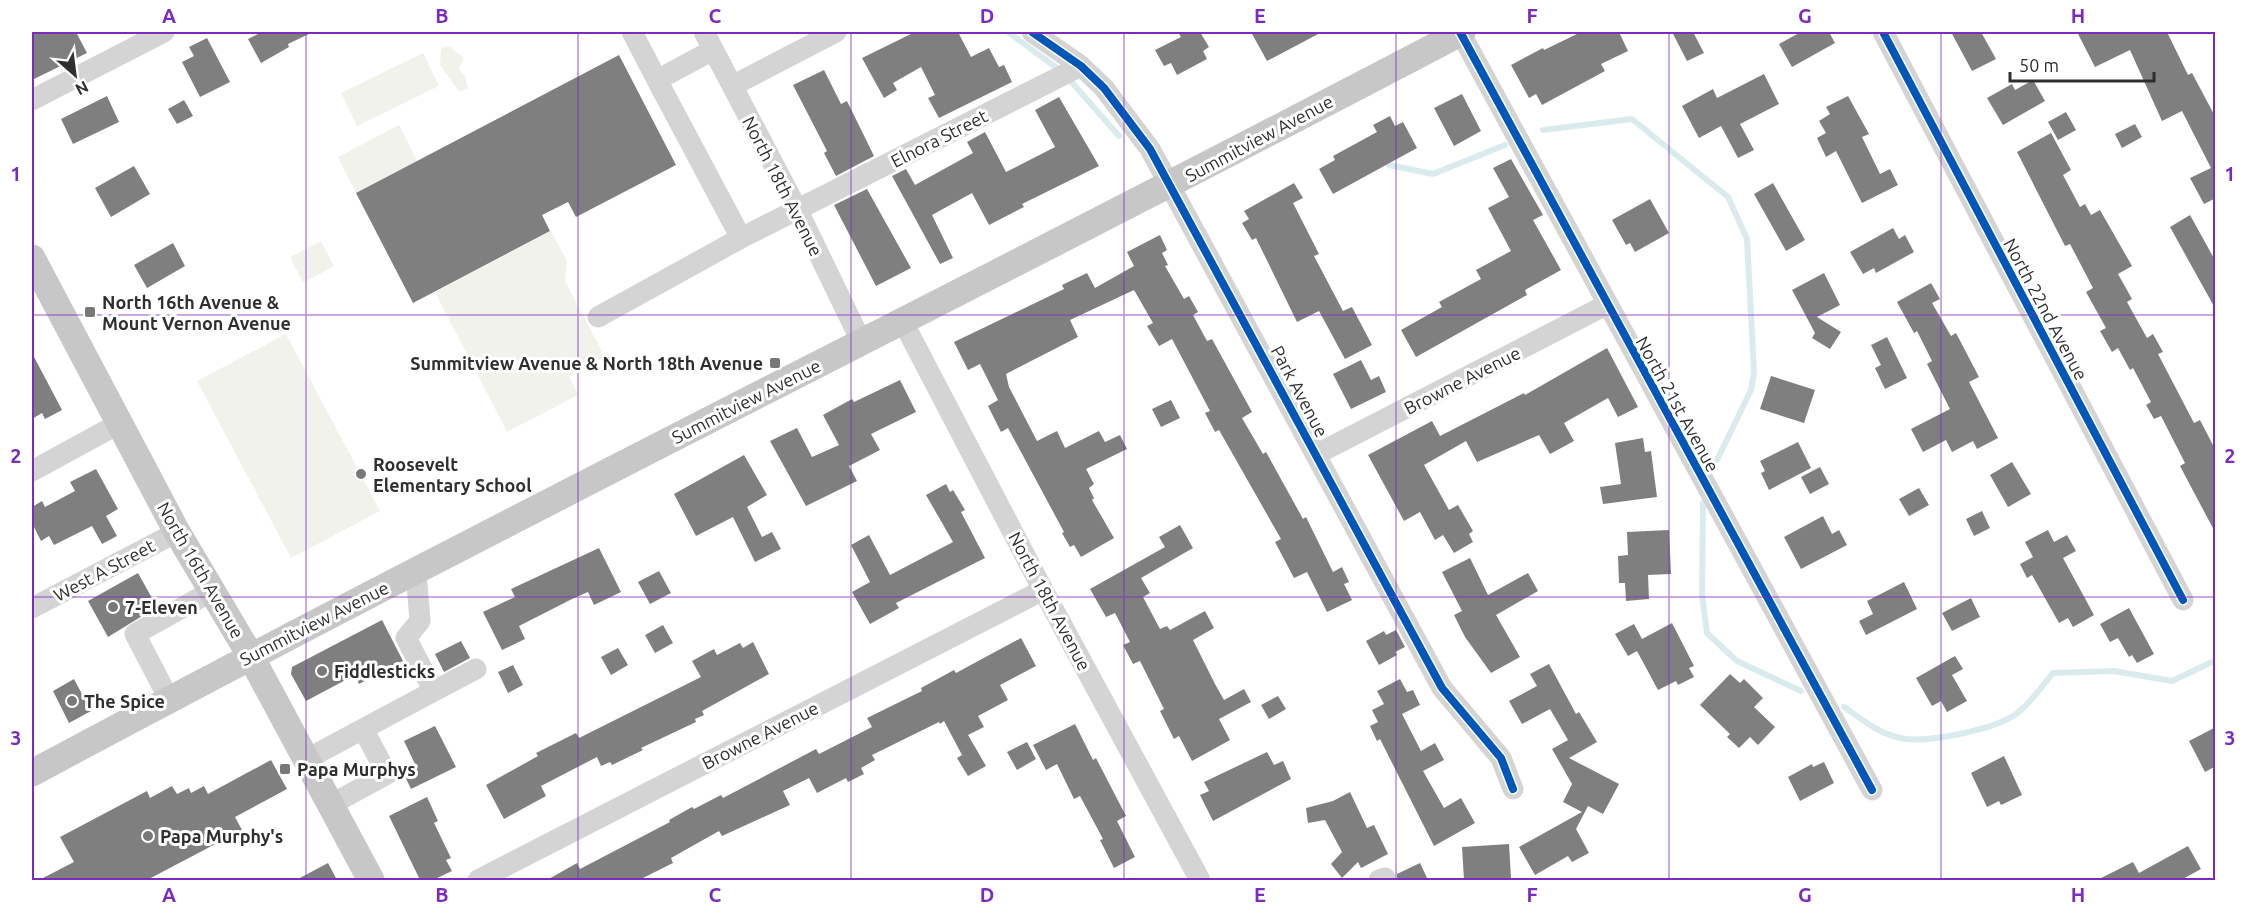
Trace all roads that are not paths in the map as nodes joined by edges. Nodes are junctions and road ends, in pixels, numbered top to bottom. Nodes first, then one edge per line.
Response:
1 (164, 32) edge
2 (632, 32) edge
3 (836, 32) edge
4 (1032, 32) edge
5 (1461, 32) edge
6 (1883, 32) edge
7 (708, 41) edge
8 (1070, 72) junction
9 (657, 80) junction
10 (732, 86) junction
11 (32, 100) edge
12 (1171, 184) junction
13 (798, 211) junction
14 (741, 238) junction
15 (32, 258) edge
16 (1606, 305) junction
17 (598, 317) dead end
18 (902, 320) junction
19 (861, 341) junction
20 (120, 423) junction
21 (1317, 454) junction
22 (32, 471) edge
23 (177, 532) junction
24 (416, 572) junction
25 (1043, 590) junction
26 (212, 591) junction
27 (2183, 600) dead end
28 (32, 608) edge
29 (250, 655) junction
30 (476, 669) dead end
31 (434, 691) junction
32 (169, 699) junction
33 (363, 729) junction
34 (307, 759) junction
35 (32, 773) edge
36 (1513, 789) dead end
37 (1872, 790) dead end
38 (332, 804) junction
39 (371, 880) edge
40 (478, 880) edge
41 (1200, 880) edge

1 - 11 street
2 - 9 street
3 - 10 street
4 - 8 street, Park Avenue
5 - 12 main road, Summitview Avenue
5 - 16 street, North 21st Avenue
6 - 27 street, North 22nd Avenue
7 - 9 street
7 - 10 street, North 18th Avenue
8 - 12 street, Park Avenue
8 - 13 street, Elnora Street
9 - 14 street
10 - 13 street, North 18th Avenue
12 - 18 main road, Summitview Avenue
12 - 21 street, Park Avenue
13 - 14 street, Elnora Street
13 - 19 street, North 18th Avenue
14 - 17 street, Elnora Street
15 - 20 main road, North 16th Avenue
16 - 21 street, Browne Avenue
16 - 37 street, North 21st Avenue
18 - 19 main road, Summitview Avenue
18 - 25 street, North 18th Avenue
19 - 24 main road, Summitview Avenue
20 - 22 street
20 - 23 main road, North 16th Avenue
21 - 36 street, Park Avenue
23 - 26 main road, North 16th Avenue
23 - 28 street, West A Street
24 - 29 main road, Summitview Avenue
24 - 31 street
25 - 40 street, Browne Avenue
25 - 41 street, North 18th Avenue
26 - 29 main road, North 16th Avenue
26 - 32 street
29 - 32 main road, Summitview Avenue
29 - 34 main road, North 16th Avenue
30 - 31 street
31 - 33 street
32 - 35 main road, Summitview Avenue
33 - 34 street
33 - 38 street
34 - 38 main road, North 16th Avenue
38 - 39 main road, North 16th Avenue

